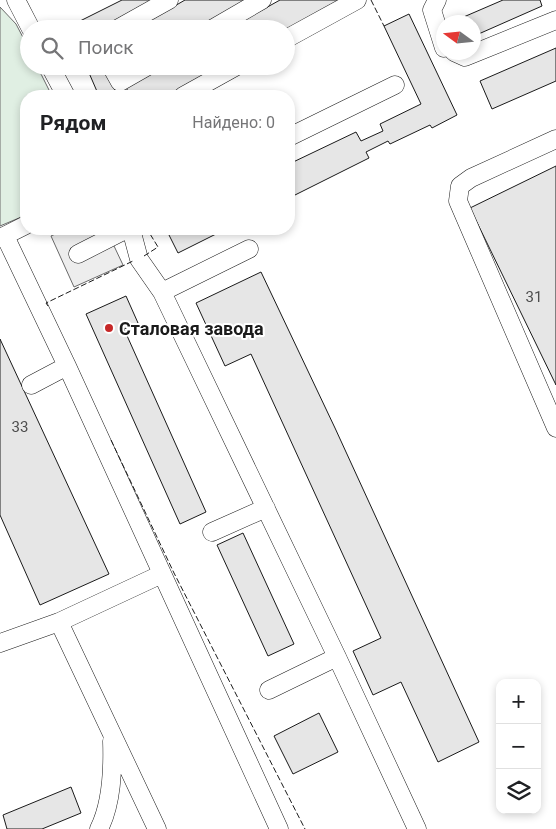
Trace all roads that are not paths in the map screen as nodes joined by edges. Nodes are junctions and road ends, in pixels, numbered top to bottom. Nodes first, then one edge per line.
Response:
1 (16, 0) edge
2 (169, 0) edge
3 (262, 0) edge
4 (357, 0) edge
5 (437, 0) edge
6 (26, 20) edge
7 (133, 20) edge
8 (228, 20) edge
9 (556, 20) edge
10 (436, 23) edge
11 (295, 34) edge
12 (481, 50) edge
13 (55, 75) edge
14 (116, 75) edge
15 (138, 75) edge
16 (221, 75) edge
17 (395, 85) dead end
18 (123, 89) edge
19 (63, 90) edge
20 (194, 90) edge
21 (295, 134) edge
22 (556, 139) edge
23 (20, 228) edge
24 (117, 235) edge
25 (131, 235) edge
26 (2, 237) edge
27 (249, 249) dead end
28 (78, 254) dead end
29 (162, 292) junction
30 (68, 366) junction
31 (31, 385) dead end
32 (556, 428) edge
33 (266, 508) junction
34 (212, 532) dead end
35 (162, 574) junction
36 (59, 622) junction
37 (1, 640) edge
38 (338, 657) junction
39 (269, 690) dead end
40 (112, 735) junction
41 (99, 829) edge
42 (157, 829) edge
43 (279, 829) edge
44 (417, 829) edge

1 - 6 lane
2 - 7 lane
3 - 8 lane
4 - 11 lane
5 - 10 lane
9 - 12 lane
13 - 19 lane
14 - 18 lane
15 - 18 lane
16 - 20 lane
17 - 21 lane
22 - 32 lane
23 - 26 lane
24 - 28 lane
25 - 29 lane
26 - 30 lane
27 - 29 lane
29 - 33 lane
30 - 31 lane
30 - 35 lane
33 - 34 lane
33 - 38 lane
35 - 36 lane
35 - 43 lane
36 - 37 lane
36 - 40 lane
38 - 39 lane
38 - 44 lane
40 - 41 lane
40 - 42 lane

